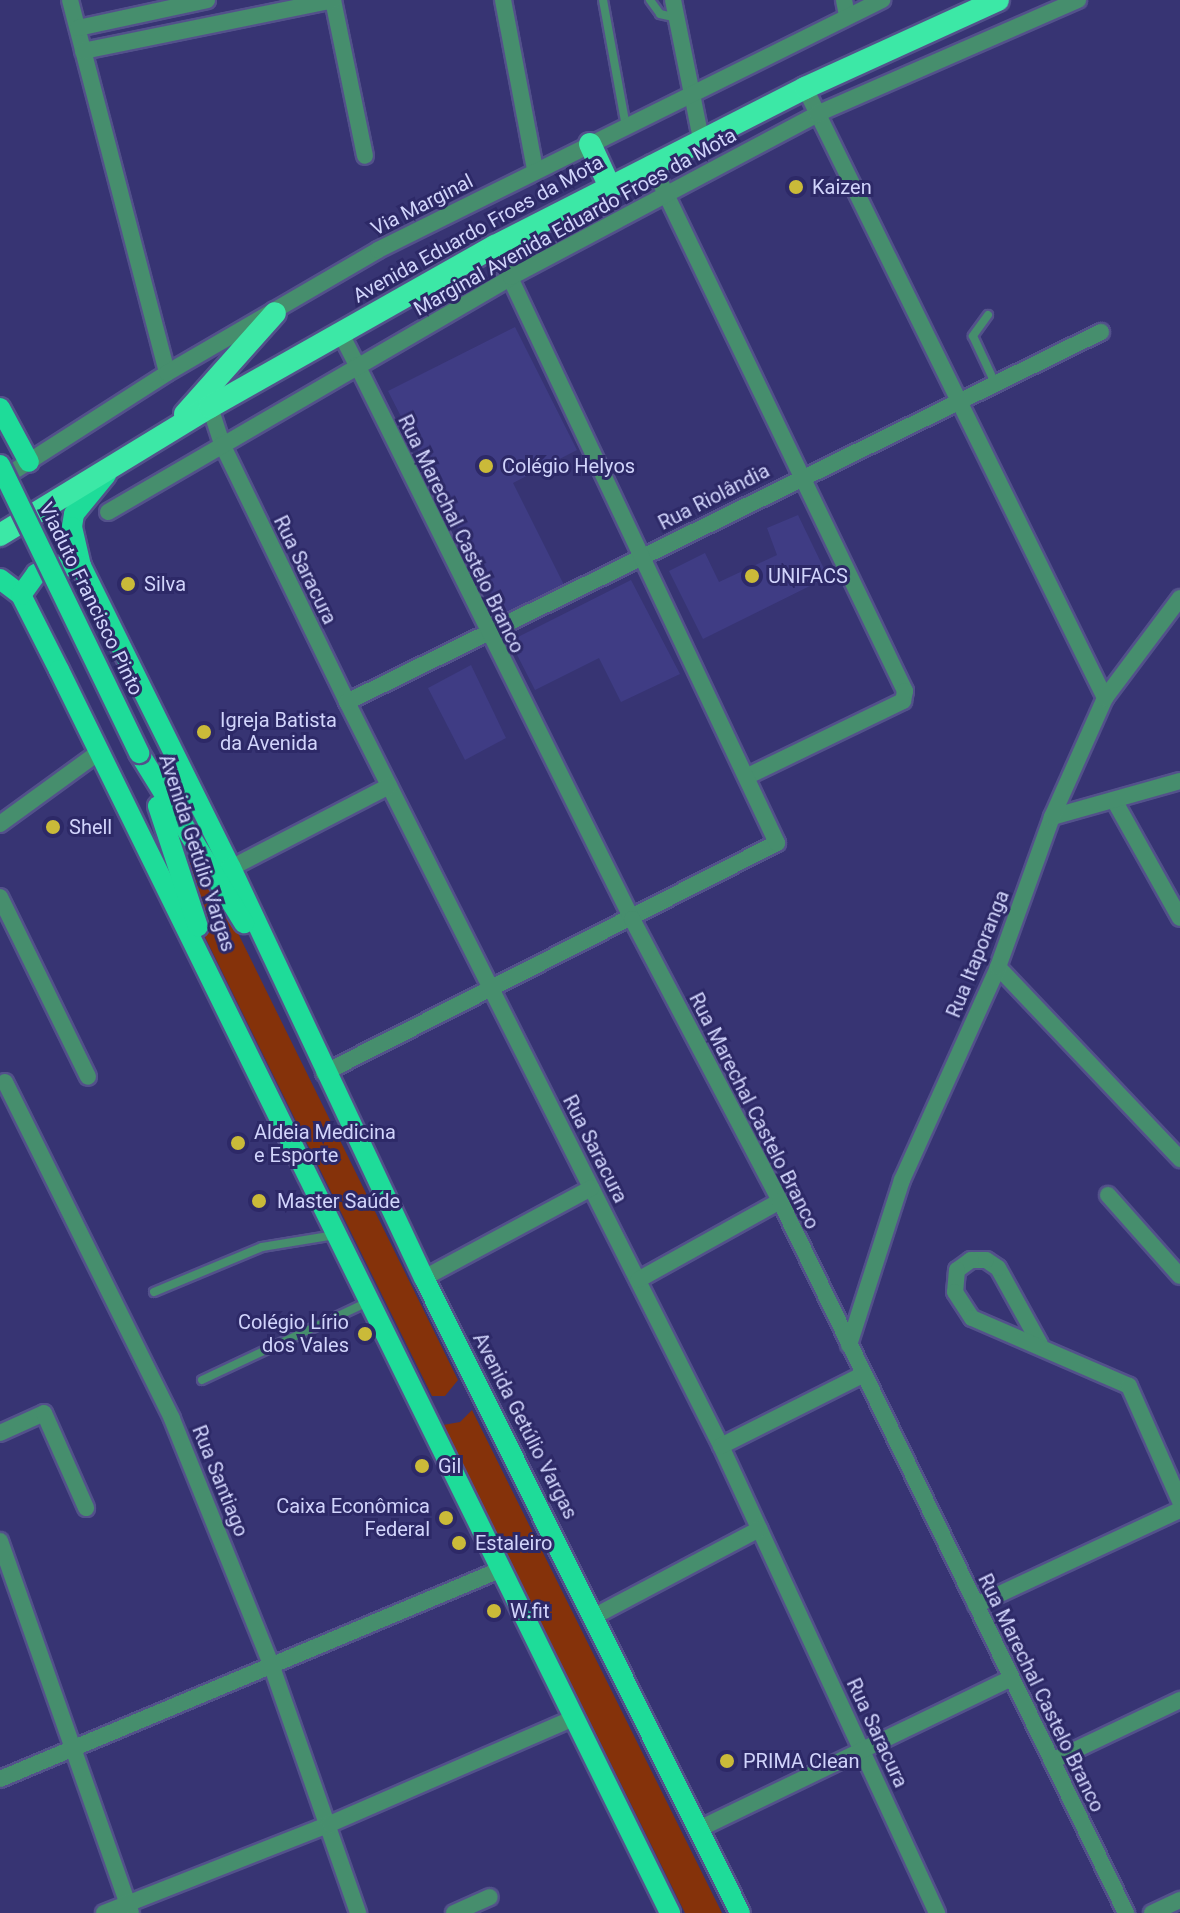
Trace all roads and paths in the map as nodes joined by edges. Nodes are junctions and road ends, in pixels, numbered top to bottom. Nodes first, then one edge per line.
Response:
1 (70, 0) edge
2 (207, 0) edge
3 (333, 0) edge
4 (503, 0) edge
5 (603, 0) edge
6 (650, 0) edge
7 (673, 0) edge
8 (882, 0) edge
9 (998, 0) edge
10 (1078, 0) edge
11 (846, 8) edge
12 (677, 18) junction
13 (78, 28) junction
14 (83, 51) junction
15 (805, 88) junction
16 (691, 94) junction
17 (817, 114) junction
18 (626, 127) junction
19 (701, 139) junction
20 (590, 144) junction
21 (365, 156) dead end
22 (651, 163) junction
23 (535, 170) junction
24 (609, 185) junction
25 (666, 195) junction
26 (495, 246) junction
27 (511, 277) junction
28 (275, 313) junction
29 (988, 315) dead end
30 (340, 332) junction
31 (1101, 332) dead end
32 (357, 365) junction
33 (167, 373) junction
34 (995, 383) junction
35 (960, 400) junction
36 (210, 407) junction
37 (0, 408) edge
38 (172, 429) junction
39 (11, 431) junction
40 (222, 444) junction
41 (29, 462) junction
42 (118, 464) junction
43 (0, 465) edge
44 (803, 475) junction
45 (0, 480) edge
46 (108, 512) dead end
47 (0, 535) edge
48 (641, 556) junction
49 (81, 566) junction
50 (0, 579) edge
51 (21, 595) junction
52 (1180, 598) edge
53 (487, 632) junction
54 (1105, 698) junction
55 (347, 702) junction
56 (99, 752) junction
57 (139, 753) junction
58 (746, 777) junction
59 (1180, 781) edge
60 (389, 786) junction
61 (1114, 800) junction
62 (1052, 817) junction
63 (0, 824) edge
64 (231, 868) junction
65 (0, 897) edge
66 (1180, 918) edge
67 (632, 919) junction
68 (270, 960) junction
69 (208, 967) junction
70 (998, 967) junction
71 (493, 989) junction
72 (324, 1073) junction
73 (88, 1077) dead end
74 (5, 1082) dead end
75 (1180, 1159) edge
76 (591, 1188) junction
77 (1108, 1195) dead end
78 (780, 1201) junction
79 (335, 1235) junction
80 (1180, 1276) edge
81 (424, 1278) junction
82 (638, 1280) junction
83 (154, 1292) dead end
84 (368, 1302) junction
85 (1040, 1344) junction
86 (849, 1345) junction
87 (862, 1375) junction
88 (202, 1380) dead end
89 (0, 1433) edge
90 (721, 1446) junction
91 (1180, 1501) edge
92 (86, 1508) dead end
93 (1180, 1510) edge
94 (759, 1529) junction
95 (0, 1541) edge
96 (502, 1569) junction
97 (976, 1605) junction
98 (595, 1616) junction
99 (272, 1667) junction
100 (1011, 1678) junction
101 (1180, 1700) edge
102 (574, 1718) junction
103 (74, 1748) junction
104 (862, 1749) junction
105 (1052, 1761) junction
106 (0, 1779) edge
107 (330, 1824) junction
108 (699, 1829) junction
109 (490, 1897) dead end
110 (1175, 1906) edge
111 (130, 1908) edge
112 (104, 1913) edge
113 (358, 1913) edge
114 (454, 1913) edge
115 (670, 1913) edge
116 (740, 1913) edge
117 (937, 1913) edge
118 (1126, 1913) edge
119 (1152, 1913) edge

1 - 13 street
2 - 13 street
3 - 14 street
3 - 21 street
4 - 23 street
5 - 18 lane
6 - 12 lane
7 - 12 street
8 - 11 street, Via Marginal
9 - 15 highway, Avenida Eduardo Froes da Mota
10 - 17 street, Marginal Avenida Eduardo Froes da Mota
11 - 16 street, Via Marginal
12 - 16 street
13 - 14 street
14 - 33 street
15 - 17 street
15 - 19 highway, Avenida Eduardo Froes da Mota
16 - 18 street, Via Marginal
16 - 19 street
17 - 25 street, Marginal Avenida Eduardo Froes da Mota
17 - 35 street
18 - 20 street, Via Marginal
19 - 22 highway, Avenida Eduardo Froes da Mota
20 - 23 street, Via Marginal
20 - 24 highway
22 - 24 highway, Avenida Eduardo Froes da Mota
22 - 25 street
23 - 28 street, Via Marginal
24 - 26 highway, Avenida Eduardo Froes da Mota
25 - 27 street, Marginal Avenida Eduardo Froes da Mota
25 - 44 street
26 - 27 street
26 - 30 highway, Avenida Eduardo Froes da Mota
27 - 32 street, Marginal Avenida Eduardo Froes da Mota
27 - 48 street
28 - 33 street, Via Marginal
28 - 38 highway
29 - 34 lane
30 - 32 street, Rua Marechal Castelo Branco
30 - 36 highway, Avenida Eduardo Froes da Mota
31 - 34 street, Rua Riolândia
32 - 40 street, Marginal Avenida Eduardo Froes da Mota
32 - 53 street, Rua Marechal Castelo Branco
33 - 41 street, Via Marginal
34 - 35 street, Rua Riolândia
35 - 44 street, Rua Riolândia
35 - 54 street
36 - 38 highway, Avenida Eduardo Froes da Mota
36 - 40 street, Rua Saracura
37 - 39 main road
38 - 42 highway, Avenida Eduardo Froes da Mota
39 - 41 main road
39 - 43 main road
40 - 46 street, Marginal Avenida Eduardo Froes da Mota
40 - 55 street, Rua Saracura
41 - 45 street, Via Marginal
42 - 47 highway, Avenida Eduardo Froes da Mota
42 - 49 main road, Avenida Getúlio Vargas
43 - 57 main road, Viaduto Francisco Pinto, bridge
44 - 48 street, Rua Riolândia
44 - 58 street
48 - 53 street, Rua Riolândia
48 - 58 street
49 - 51 main road
49 - 64 main road, Avenida Getúlio Vargas
50 - 51 main road, Avenida Getúlio Vargas
51 - 56 main road, Avenida Getúlio Vargas
52 - 54 street, Rua Itaporanga
53 - 55 street, Rua Riolândia
53 - 67 street, Rua Marechal Castelo Branco
54 - 62 street, Rua Itaporanga
55 - 60 street, Rua Saracura
56 - 63 street
56 - 69 main road, Avenida Getúlio Vargas
57 - 68 main road, Avenida Getúlio Vargas
57 - 69 main road, Avenida Getúlio Vargas
58 - 67 street
59 - 61 street
60 - 64 street
60 - 71 street, Rua Saracura
61 - 62 street
61 - 66 street
62 - 70 street, Rua Itaporanga
64 - 68 main road, Avenida Getúlio Vargas
65 - 73 street
67 - 71 street
67 - 78 street, Rua Marechal Castelo Branco
68 - 72 main road, Avenida Getúlio Vargas
69 - 79 main road, Avenida Getúlio Vargas
70 - 75 street
70 - 86 street, Rua Itaporanga
71 - 72 street
71 - 76 street, Rua Saracura
72 - 81 main road, Avenida Getúlio Vargas
74 - 99 street, Rua Santiago
76 - 81 street
76 - 82 street, Rua Saracura
77 - 80 street
78 - 82 street
78 - 86 street, Rua Marechal Castelo Branco
79 - 83 lane
79 - 84 main road, Avenida Getúlio Vargas
81 - 98 main road, Avenida Getúlio Vargas
82 - 90 street, Rua Saracura
84 - 88 lane
84 - 96 main road, Avenida Getúlio Vargas
85 - 85 street
85 - 91 street
86 - 87 street, Rua Marechal Castelo Branco
87 - 90 street
87 - 97 street, Rua Marechal Castelo Branco
89 - 92 street
90 - 94 street, Rua Saracura
93 - 97 street
94 - 98 street
94 - 104 street, Rua Saracura
95 - 103 street
96 - 99 street
96 - 102 main road, Avenida Getúlio Vargas
97 - 100 street, Rua Marechal Castelo Branco
98 - 108 main road, Avenida Getúlio Vargas
99 - 103 street
99 - 107 street, Rua Santiago
100 - 104 street
100 - 105 street, Rua Marechal Castelo Branco
101 - 105 street
102 - 107 street
102 - 115 main road, Avenida Getúlio Vargas
103 - 106 street
103 - 111 street
104 - 108 street
104 - 117 street, Rua Saracura
105 - 118 street, Rua Marechal Castelo Branco
107 - 111 street
107 - 113 street, Rua Santiago
108 - 116 main road, Avenida Getúlio Vargas
109 - 114 street
110 - 119 street
111 - 112 street

